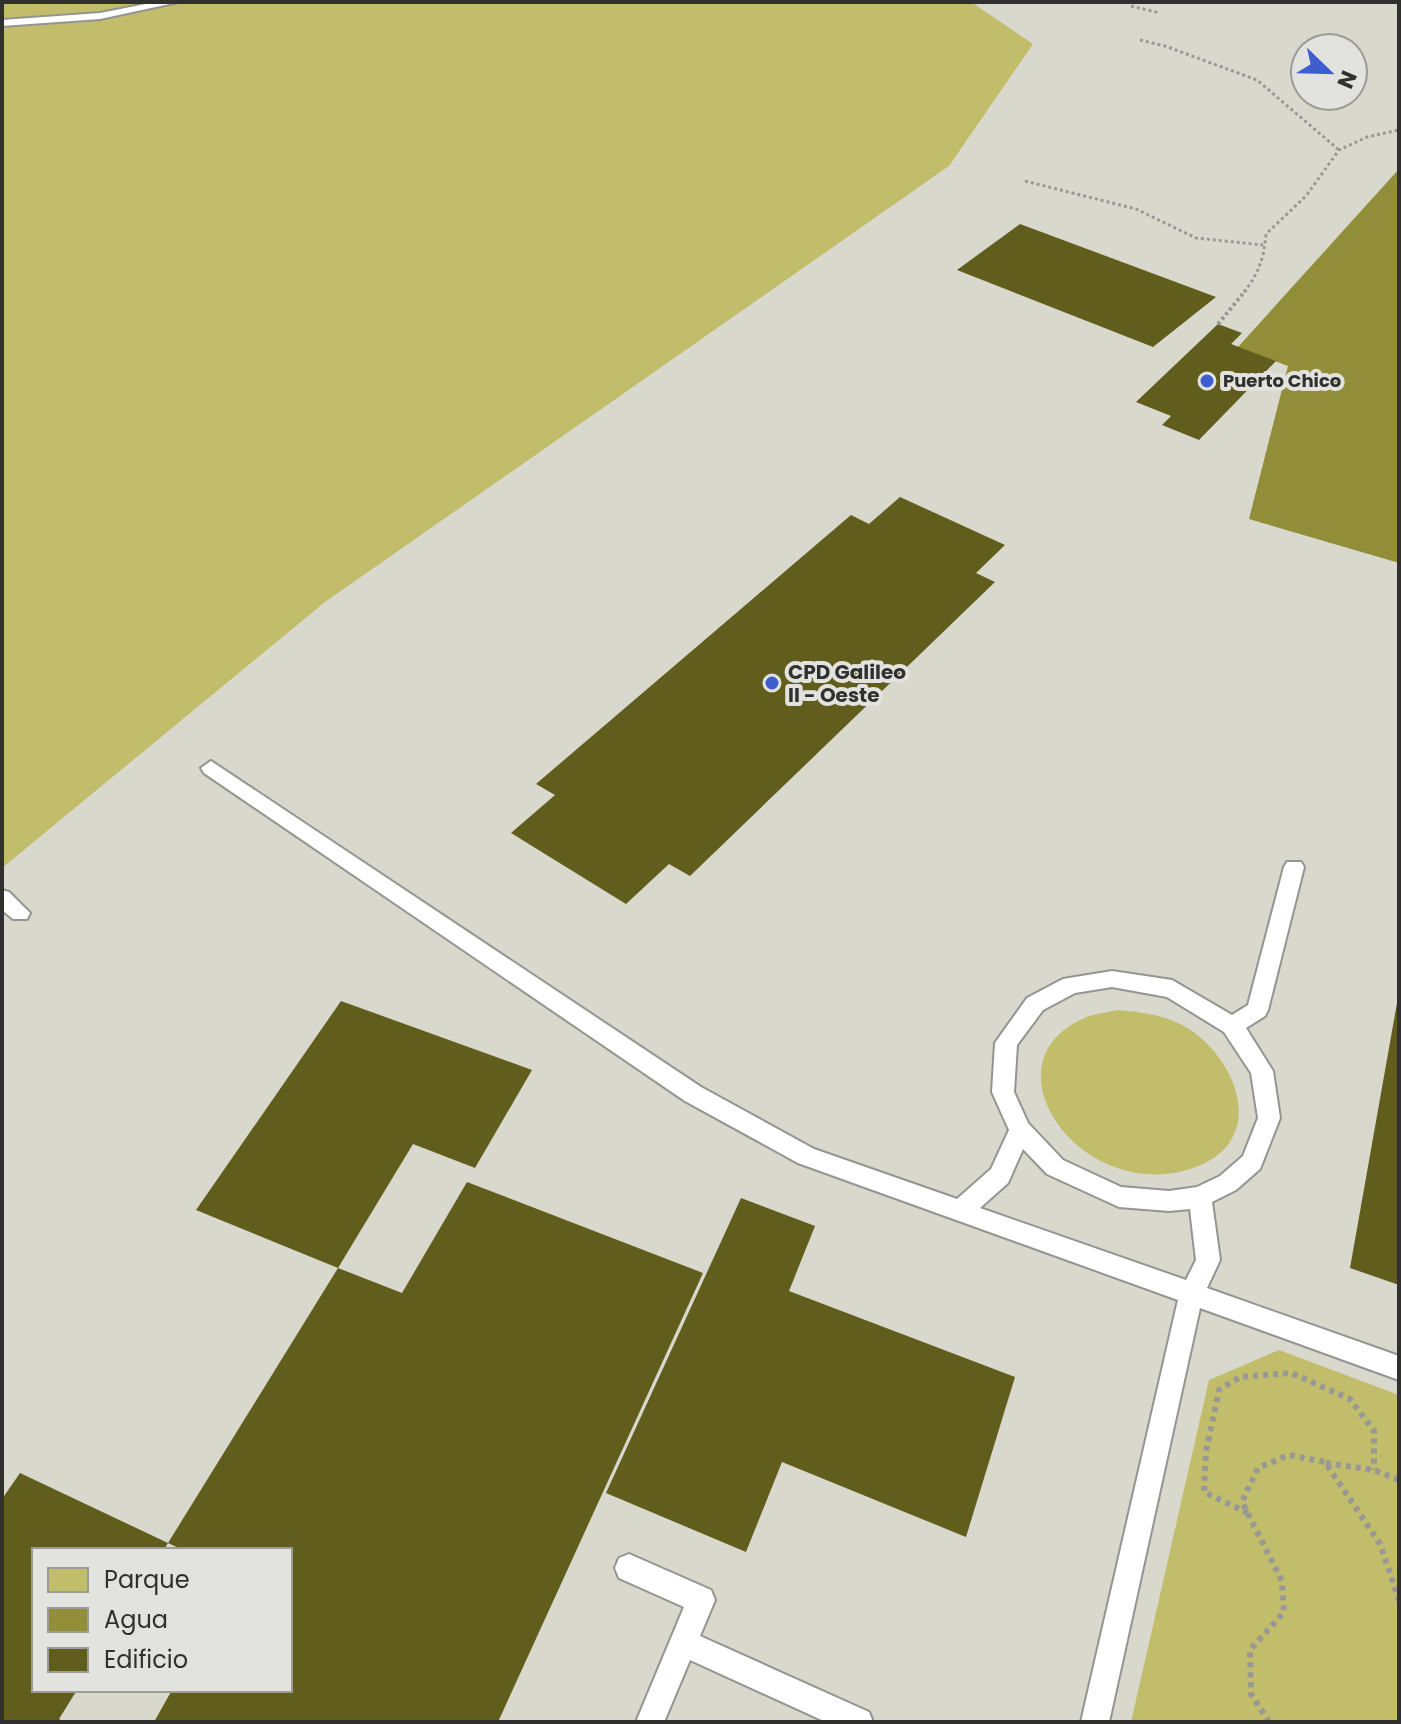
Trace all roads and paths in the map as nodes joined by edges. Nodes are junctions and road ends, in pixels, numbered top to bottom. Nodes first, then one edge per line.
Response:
1 (173, 2) edge
2 (1131, 6) dead end
3 (1160, 13) dead end
4 (2, 23) edge
5 (1140, 40) dead end
6 (1399, 130) edge
7 (1339, 150) junction
8 (1025, 181) dead end
9 (1263, 245) junction
10 (1218, 324) dead end
11 (211, 768) dead end
12 (1294, 867) dead end
13 (2, 898) edge
14 (20, 913) dead end
15 (1232, 1026) junction
16 (1020, 1130) junction
17 (1200, 1197) junction
18 (959, 1212) junction
19 (1191, 1295) junction
20 (1399, 1368) edge
21 (1325, 1462) junction
22 (1374, 1470) junction
23 (1399, 1480) edge
24 (1248, 1513) junction
25 (629, 1568) dead end
26 (1399, 1600) edge
27 (684, 1643) junction
28 (650, 1722) edge
29 (859, 1722) edge
30 (1095, 1722) edge
31 (1269, 1722) edge

1 - 4 lane
2 - 3 path
5 - 7 path
6 - 7 path
7 - 9 path
8 - 9 path
9 - 10 path
11 - 18 lane
12 - 15 lane
13 - 14 lane
15 - 16 lane
15 - 17 lane
16 - 17 lane
16 - 18 lane
17 - 19 lane
18 - 19 lane
19 - 20 lane
19 - 30 lane
21 - 22 path
21 - 24 path
21 - 26 path
22 - 23 path
22 - 24 path
24 - 31 path
25 - 27 lane
27 - 28 lane
27 - 29 lane

